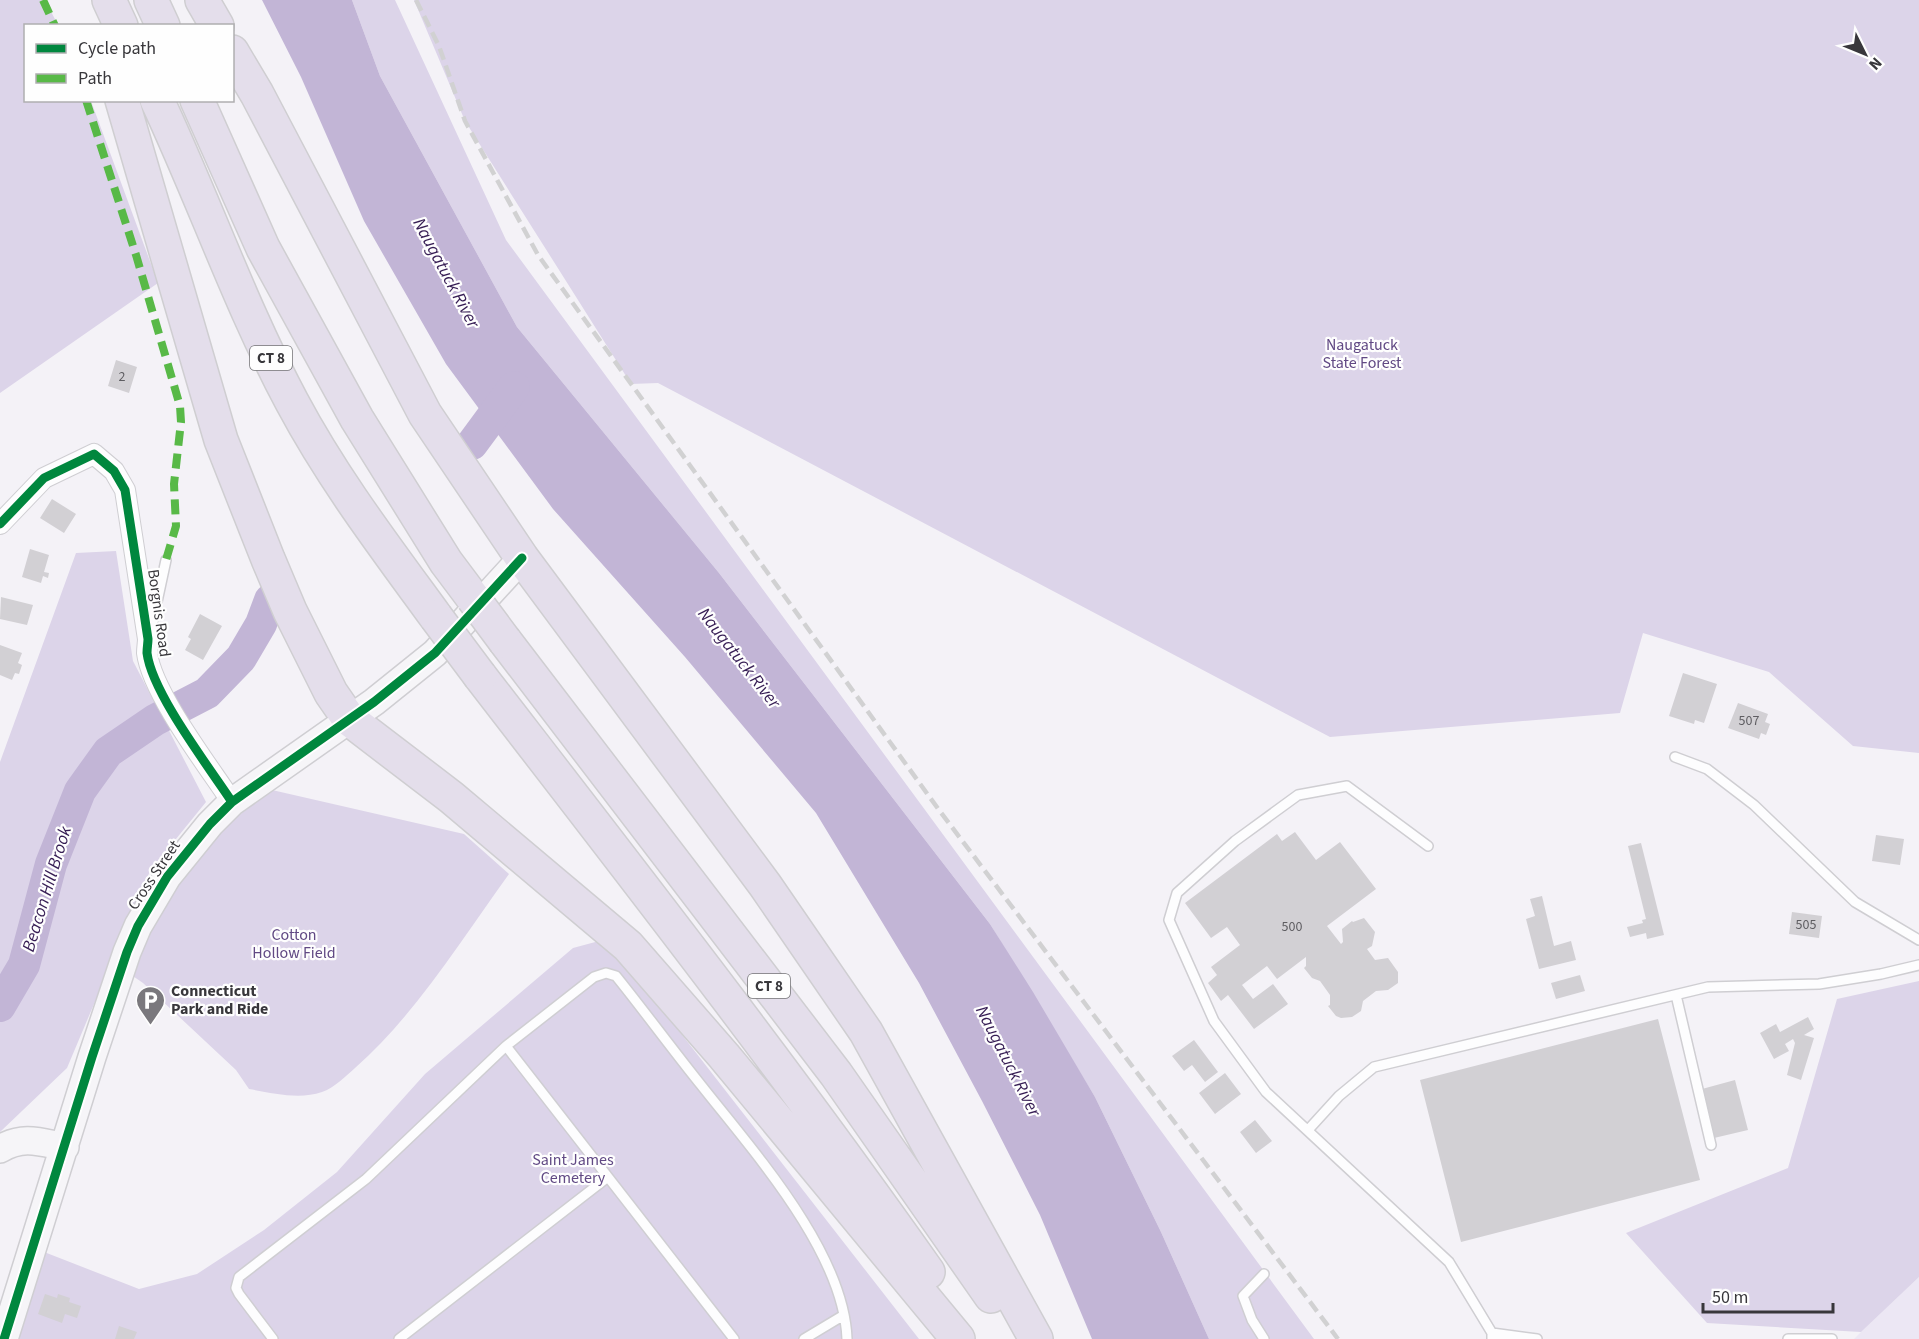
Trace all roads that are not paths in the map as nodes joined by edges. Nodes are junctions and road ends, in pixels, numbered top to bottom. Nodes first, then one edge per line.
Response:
1 (90, 0) edge
2 (109, 0) edge
3 (151, 0) edge
4 (202, 0) edge
5 (99, 24) edge
6 (120, 24) edge
7 (162, 24) edge
8 (216, 24) edge
9 (234, 55) edge
10 (123, 102) edge
11 (158, 102) edge
12 (198, 102) edge
13 (0, 524) edge
14 (522, 558) junction
15 (166, 560) dead end
16 (148, 639) junction
17 (349, 719) junction
18 (1675, 757) dead end
19 (232, 802) junction
20 (1428, 846) dead end
21 (1919, 940) edge
22 (1919, 965) edge
23 (1676, 994) junction
24 (506, 1046) junction
25 (1308, 1130) junction
26 (1711, 1145) dead end
27 (65, 1146) junction
28 (0, 1149) edge
29 (608, 1177) junction
30 (1264, 1274) dead end
31 (844, 1315) junction
32 (1492, 1336) edge
33 (4, 1339) edge
34 (273, 1339) edge
35 (399, 1339) edge
36 (734, 1339) edge
37 (804, 1339) edge
38 (847, 1339) edge
39 (957, 1339) edge
40 (975, 1339) edge
41 (1021, 1339) edge
42 (1036, 1339) edge
43 (1264, 1339) edge
44 (1537, 1339) edge
45 (1788, 1339) edge
46 (1832, 1339) edge

1 - 5 highway
2 - 6 highway
3 - 7 highway
4 - 8 highway
9 - 14 highway
10 - 17 highway
11 - 40 highway, CT 8, bridge
12 - 41 highway, CT 8, bridge
13 - 16 street, Borgnis Road
14 - 17 street, Cross Street
14 - 42 highway
15 - 16 lane
16 - 19 street, Borgnis Road
17 - 19 street, Cross Street
17 - 39 highway
18 - 21 lane
19 - 27 street, Cross Street
20 - 25 lane
22 - 23 lane
23 - 25 lane
23 - 26 lane
24 - 29 lane
24 - 31 lane
24 - 34 lane
25 - 32 lane
27 - 28 street
27 - 33 street, Cross Street
29 - 35 lane
29 - 36 lane
30 - 43 lane
31 - 37 lane
31 - 38 lane
32 - 44 lane
45 - 46 lane

